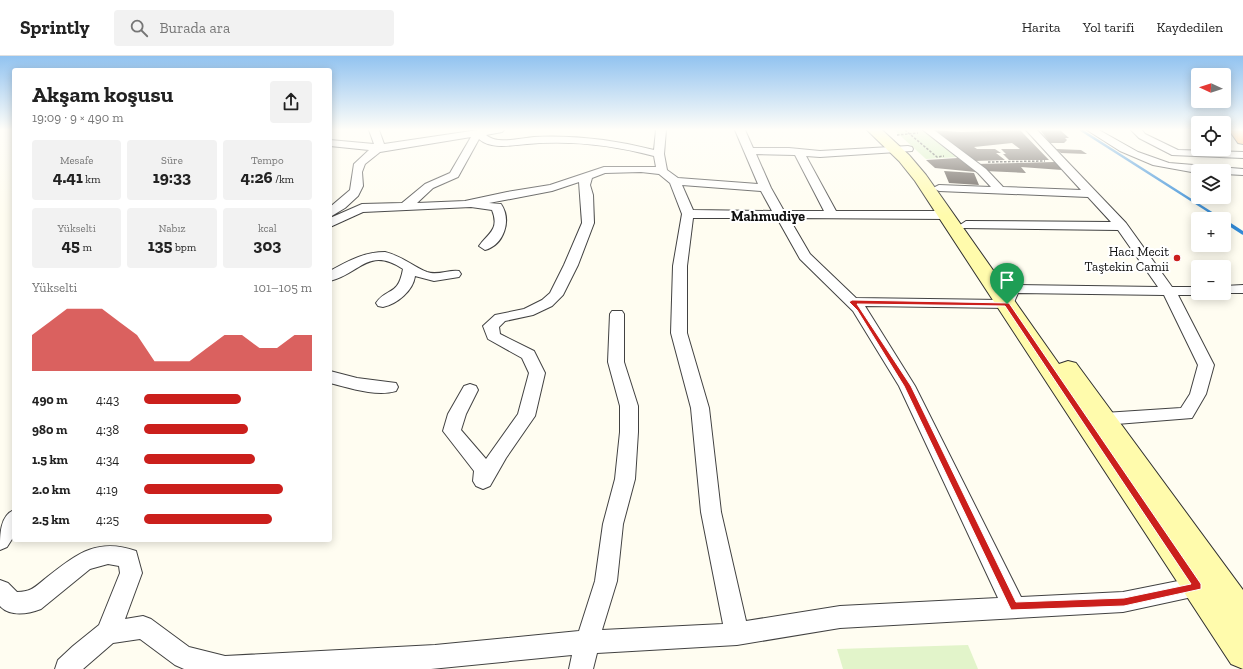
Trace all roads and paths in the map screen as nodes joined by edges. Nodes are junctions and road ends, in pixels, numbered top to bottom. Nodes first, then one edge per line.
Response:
1 (366, 159) edge
2 (463, 159) edge
3 (660, 159) edge
4 (752, 159) edge
5 (803, 159) edge
6 (909, 159) edge
7 (914, 159) edge
8 (966, 159) edge
9 (1057, 159) edge
10 (1147, 159) edge
11 (1059, 161) junction
12 (970, 162) junction
13 (662, 170) junction
14 (1243, 172) edge
15 (587, 177) junction
16 (675, 181) junction
17 (766, 188) junction
18 (939, 188) junction
19 (999, 190) junction
20 (1093, 194) junction
21 (469, 204) junction
22 (405, 207) junction
23 (332, 211) edge
24 (688, 214) junction
25 (780, 214) junction
26 (832, 214) junction
27 (957, 220) junction
28 (332, 222) edge
29 (1122, 226) junction
30 (485, 246) dead end
31 (410, 267) junction
32 (454, 274) dead end
33 (332, 276) edge
34 (1243, 289) edge
35 (1231, 290) edge
36 (1191, 291) edge
37 (1169, 292) junction
38 (1009, 296) junction
39 (852, 302) junction
40 (383, 303) dead end
41 (617, 314) dead end
42 (332, 378) edge
43 (390, 387) dead end
44 (470, 390) dead end
45 (1104, 419) junction
46 (12, 521) edge
47 (0, 541) edge
48 (1198, 587) junction
49 (0, 590) edge
50 (1014, 607) junction
51 (1243, 615) edge
52 (108, 632) junction
53 (737, 634) junction
54 (587, 642) junction
55 (1243, 653) edge
56 (67, 669) edge
57 (581, 669) edge

1 - 23 street
2 - 22 street
3 - 13 street
4 - 17 street
5 - 26 street
6 - 27 main road
7 - 18 main road
8 - 12 street
9 - 11 street
10 - 14 street
11 - 12 path
11 - 20 street
12 - 19 street
13 - 15 street
13 - 16 street
15 - 21 street
15 - 44 street
16 - 17 street
16 - 24 street
17 - 25 street
18 - 19 street
18 - 27 main road
19 - 20 street
20 - 29 street
21 - 22 street
21 - 30 street
22 - 28 street
24 - 25 street
24 - 53 street
25 - 26 street
25 - 39 street
26 - 27 street
27 - 29 street
27 - 38 main road
29 - 37 street
31 - 32 street
31 - 33 street
31 - 40 street
34 - 35 street
36 - 37 street
37 - 38 street
37 - 45 street
38 - 39 street
38 - 45 main road
38 - 48 main road
39 - 50 street
41 - 54 street
42 - 43 street
45 - 51 main road
46 - 47 street
48 - 50 street
48 - 55 main road
49 - 52 street
50 - 53 street
52 - 54 street
52 - 56 street
53 - 54 street
54 - 57 street

